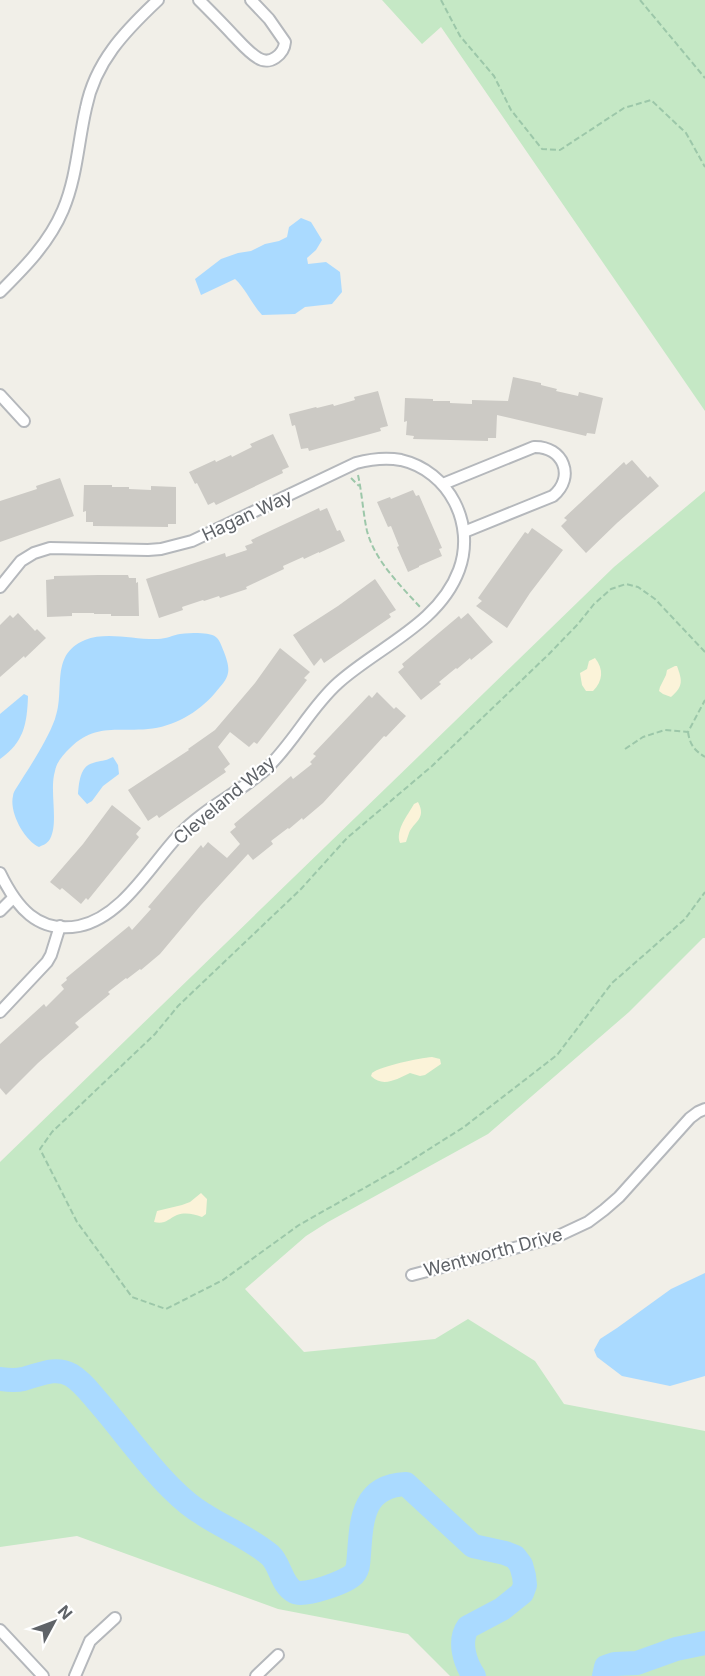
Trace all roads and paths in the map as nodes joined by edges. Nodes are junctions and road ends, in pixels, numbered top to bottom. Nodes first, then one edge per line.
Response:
1 (158, 0) edge
2 (199, 0) edge
3 (251, 0) edge
4 (441, 0) edge
5 (640, 0) edge
6 (705, 78) edge
7 (705, 166) edge
8 (0, 292) edge
9 (0, 395) edge
10 (24, 421) dead end
11 (356, 463) junction
12 (350, 477) dead end
13 (442, 484) junction
14 (361, 489) junction
15 (464, 532) junction
16 (0, 587) edge
17 (426, 615) junction
18 (705, 652) edge
19 (705, 699) edge
20 (688, 732) junction
21 (625, 749) dead end
22 (705, 757) edge
23 (0, 873) edge
24 (705, 892) edge
25 (13, 898) junction
26 (0, 912) edge
27 (60, 926) junction
28 (0, 1012) edge
29 (705, 1109) edge
30 (412, 1275) dead end
31 (115, 1618) dead end
32 (0, 1630) edge
33 (278, 1655) dead end
34 (43, 1676) edge
35 (75, 1676) edge
36 (256, 1676) edge

1 - 8 street
2 - 3 street
4 - 7 path
5 - 6 path
9 - 10 street
11 - 13 street, Hagan Way
11 - 14 path
11 - 16 street, Hagan Way
12 - 14 path
13 - 15 street, Hagan Way
13 - 15 street
14 - 17 path
15 - 17 street, Cleveland Way
17 - 27 street, Cleveland Way
18 - 24 path
19 - 20 path
20 - 21 path
20 - 22 path
23 - 25 street, Cleveland Way
25 - 26 street
25 - 27 street, Cleveland Way
27 - 28 street
29 - 30 street, Wentworth Drive
31 - 35 street
32 - 34 street
33 - 36 street

